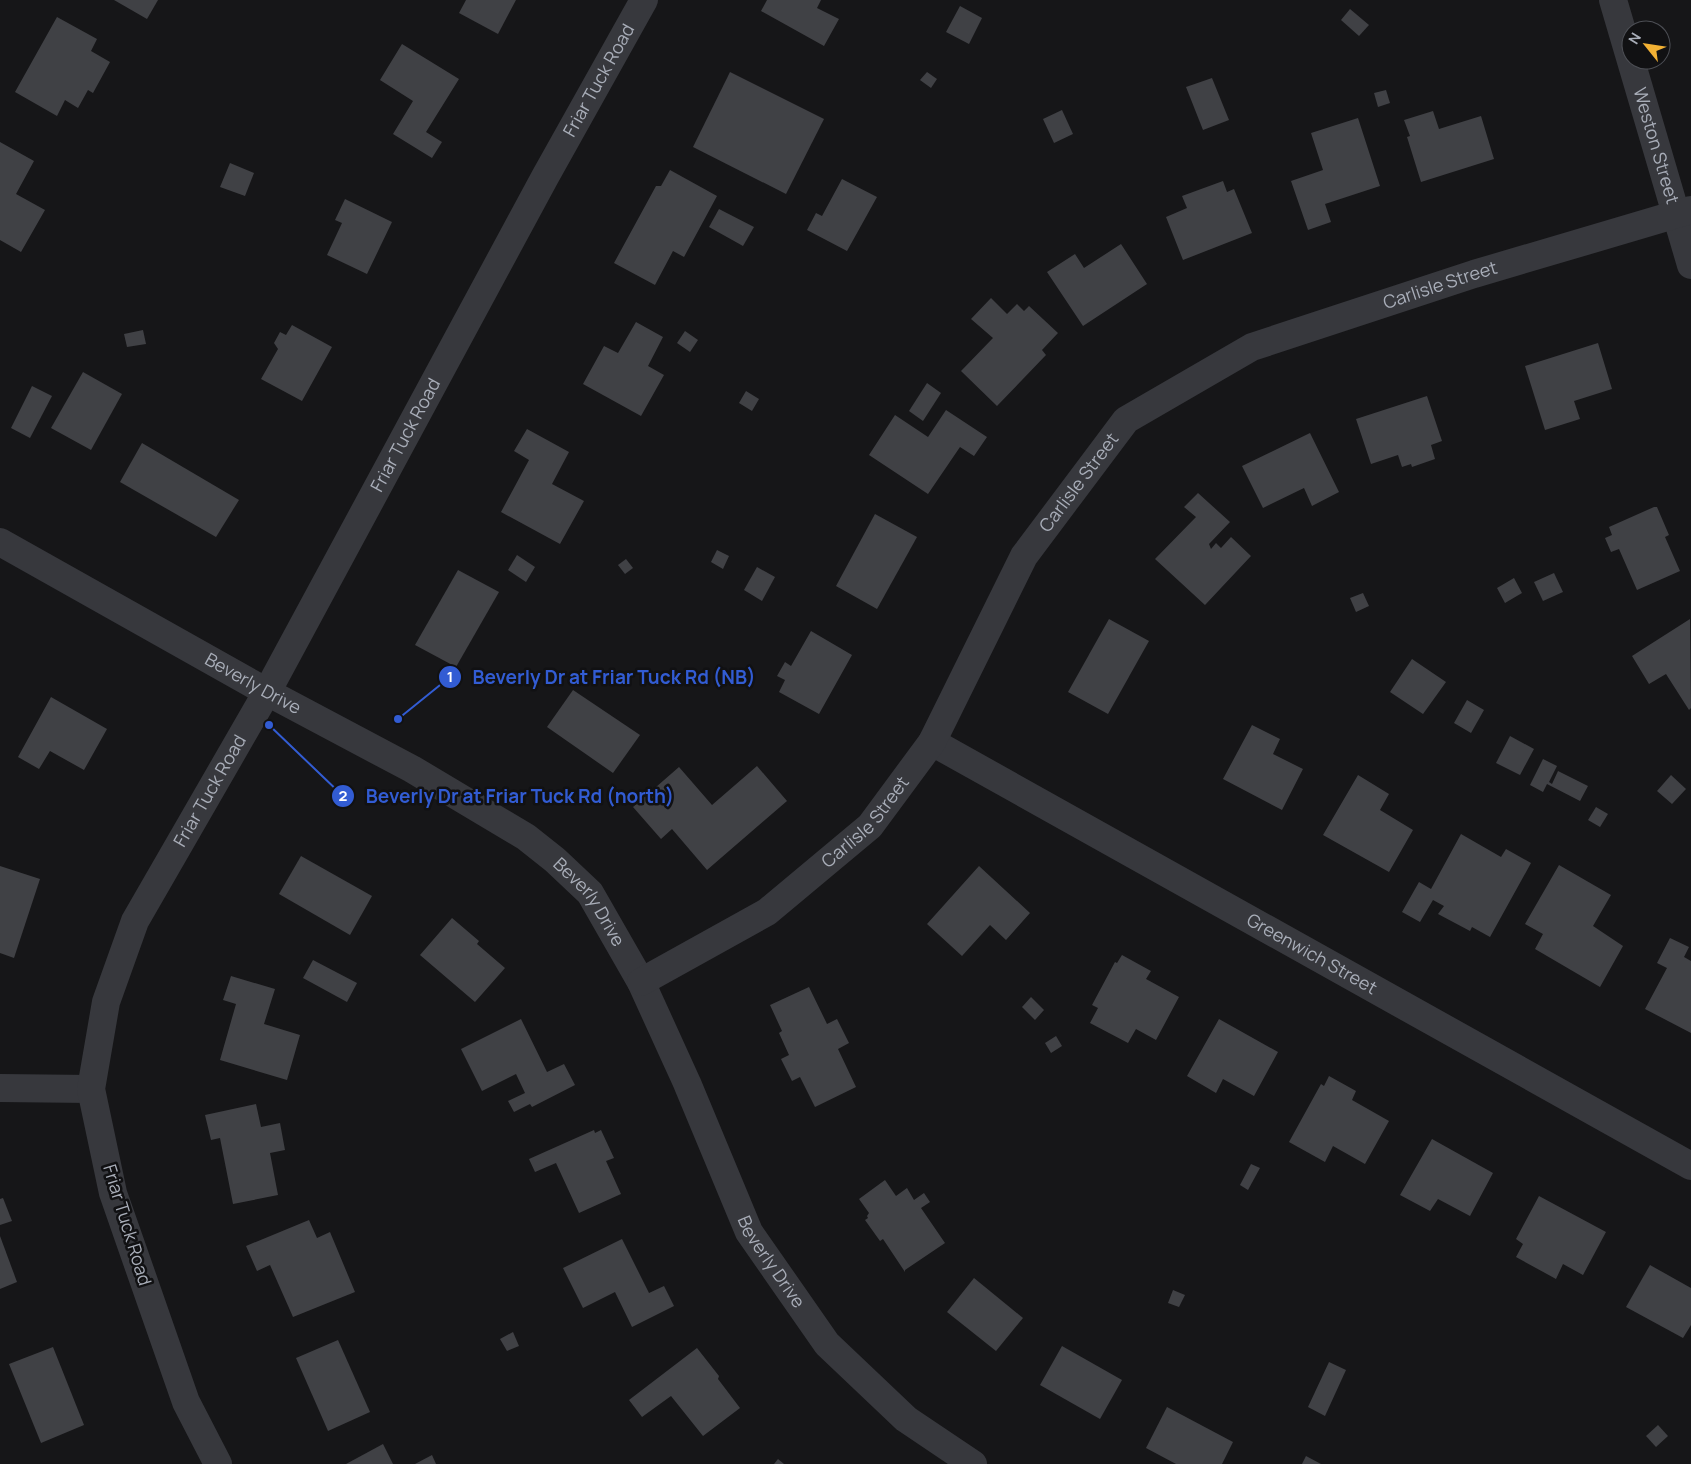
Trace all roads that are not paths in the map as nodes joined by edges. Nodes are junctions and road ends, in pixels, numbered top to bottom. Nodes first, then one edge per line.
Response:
1 (644, 0) edge
2 (1613, 0) edge
3 (1683, 212) edge
4 (1691, 265) edge
5 (0, 542) edge
6 (267, 692) junction
7 (932, 742) junction
8 (641, 982) junction
9 (0, 1088) edge
10 (91, 1089) junction
11 (1691, 1166) edge
12 (218, 1464) edge
13 (973, 1464) edge

1 - 6 street, Friar Tuck Road
2 - 3 street, Weston Street
3 - 4 street, Weston Street
3 - 7 street, Carlisle Street
5 - 6 street, Beverly Drive
6 - 8 street, Beverly Drive
6 - 10 street, Friar Tuck Road
7 - 8 street, Carlisle Street
7 - 11 street, Greenwich Street
8 - 13 street, Beverly Drive
9 - 10 street
10 - 12 street, Friar Tuck Road

